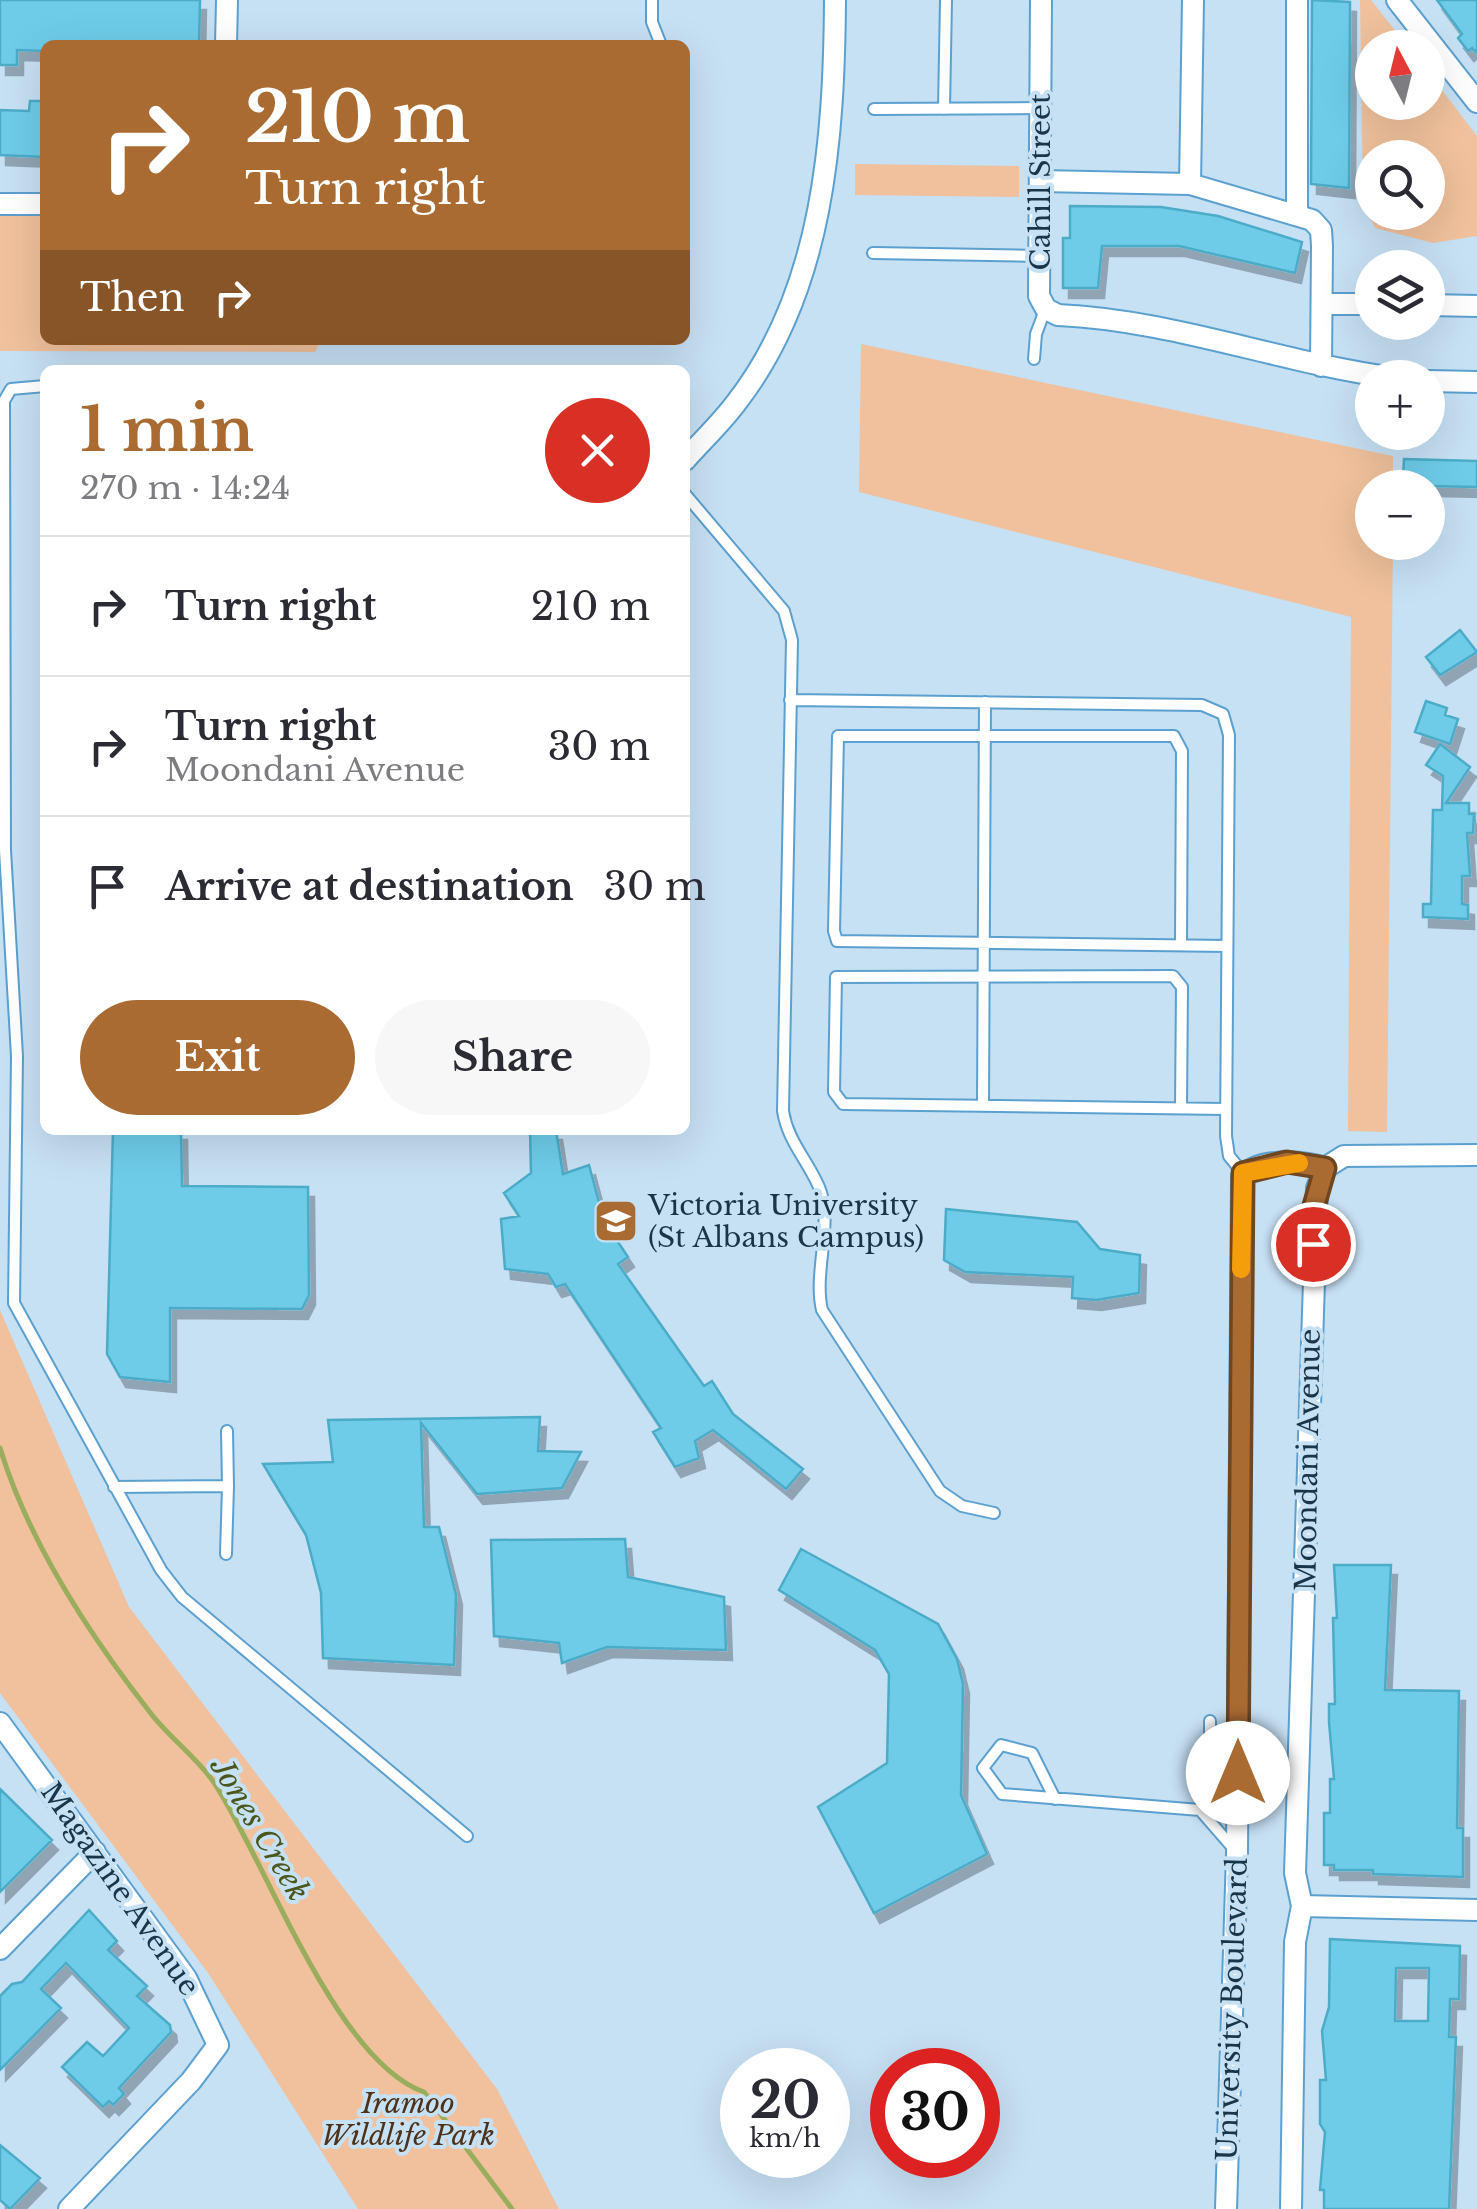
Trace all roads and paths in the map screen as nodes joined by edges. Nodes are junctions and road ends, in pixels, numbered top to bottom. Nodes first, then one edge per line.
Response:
1 (226, 0) edge
2 (652, 0) edge
3 (836, 0) edge
4 (946, 0) edge
5 (1041, 0) edge
6 (1193, 0) edge
7 (1297, 0) edge
8 (1397, 0) edge
9 (226, 40) edge
10 (659, 40) edge
11 (1475, 94) edge
12 (874, 108) dead end
13 (1040, 108) junction
14 (944, 109) junction
15 (1040, 182) junction
16 (1190, 184) junction
17 (0, 204) edge
18 (40, 204) edge
19 (1297, 214) junction
20 (873, 254) dead end
21 (1039, 256) junction
22 (1322, 304) junction
23 (1355, 304) edge
24 (1445, 305) edge
25 (1477, 306) edge
26 (1046, 309) junction
27 (1034, 360) dead end
28 (1321, 366) junction
29 (1355, 372) edge
30 (1445, 381) edge
31 (1477, 382) edge
32 (40, 386) edge
33 (690, 455) edge
34 (690, 500) edge
35 (790, 700) junction
36 (985, 702) junction
37 (985, 734) junction
38 (984, 944) junction
39 (1181, 946) junction
40 (1228, 946) junction
41 (984, 975) junction
42 (983, 1105) junction
43 (1181, 1108) junction
44 (1226, 1109) junction
45 (1477, 1156) edge
46 (1325, 1168) junction
47 (1243, 1173) junction
48 (227, 1431) dead end
49 (228, 1486) junction
50 (114, 1487) junction
51 (994, 1513) dead end
52 (226, 1554) dead end
53 (1210, 1721) dead end
54 (0, 1722) edge
55 (1056, 1798) junction
56 (1200, 1810) junction
57 (467, 1836) dead end
58 (96, 1852) junction
59 (1237, 1852) junction
60 (1309, 1906) junction
61 (1477, 1910) edge
62 (0, 1949) edge
63 (69, 2209) edge
64 (1226, 2209) edge
65 (1291, 2209) edge

1 - 9 street
2 - 10 lane
3 - 33 street
4 - 14 lane
5 - 13 street, Cahill Street
6 - 16 street
7 - 19 street
8 - 11 street
12 - 14 lane
13 - 14 lane
13 - 15 street, Cahill Street
15 - 16 street
15 - 21 street, Cahill Street
16 - 19 street
17 - 18 street
19 - 22 street
20 - 21 lane
21 - 26 street, Cahill Street
22 - 23 street
22 - 28 street
24 - 25 street
26 - 27 lane, Cahill Street
26 - 28 street
28 - 29 street
30 - 31 street
32 - 50 lane
34 - 35 lane
35 - 36 lane
35 - 51 lane
36 - 37 lane
36 - 40 lane
37 - 38 lane
37 - 38 lane
37 - 39 lane
38 - 39 lane
38 - 41 lane
39 - 40 lane
40 - 44 lane
41 - 42 lane
41 - 42 lane
41 - 43 lane
42 - 43 lane
43 - 44 lane
44 - 47 lane
45 - 46 street
46 - 47 street
46 - 60 street, Moondani Avenue
47 - 59 street, University Boulevard
48 - 49 lane
49 - 50 lane
49 - 52 lane
50 - 57 lane
53 - 56 lane
54 - 58 street, Magazine Avenue
55 - 55 lane
55 - 56 lane
56 - 59 lane
58 - 62 street
58 - 63 street, Magazine Avenue
59 - 64 street, University Boulevard
60 - 61 street
60 - 65 street, Moondani Avenue

